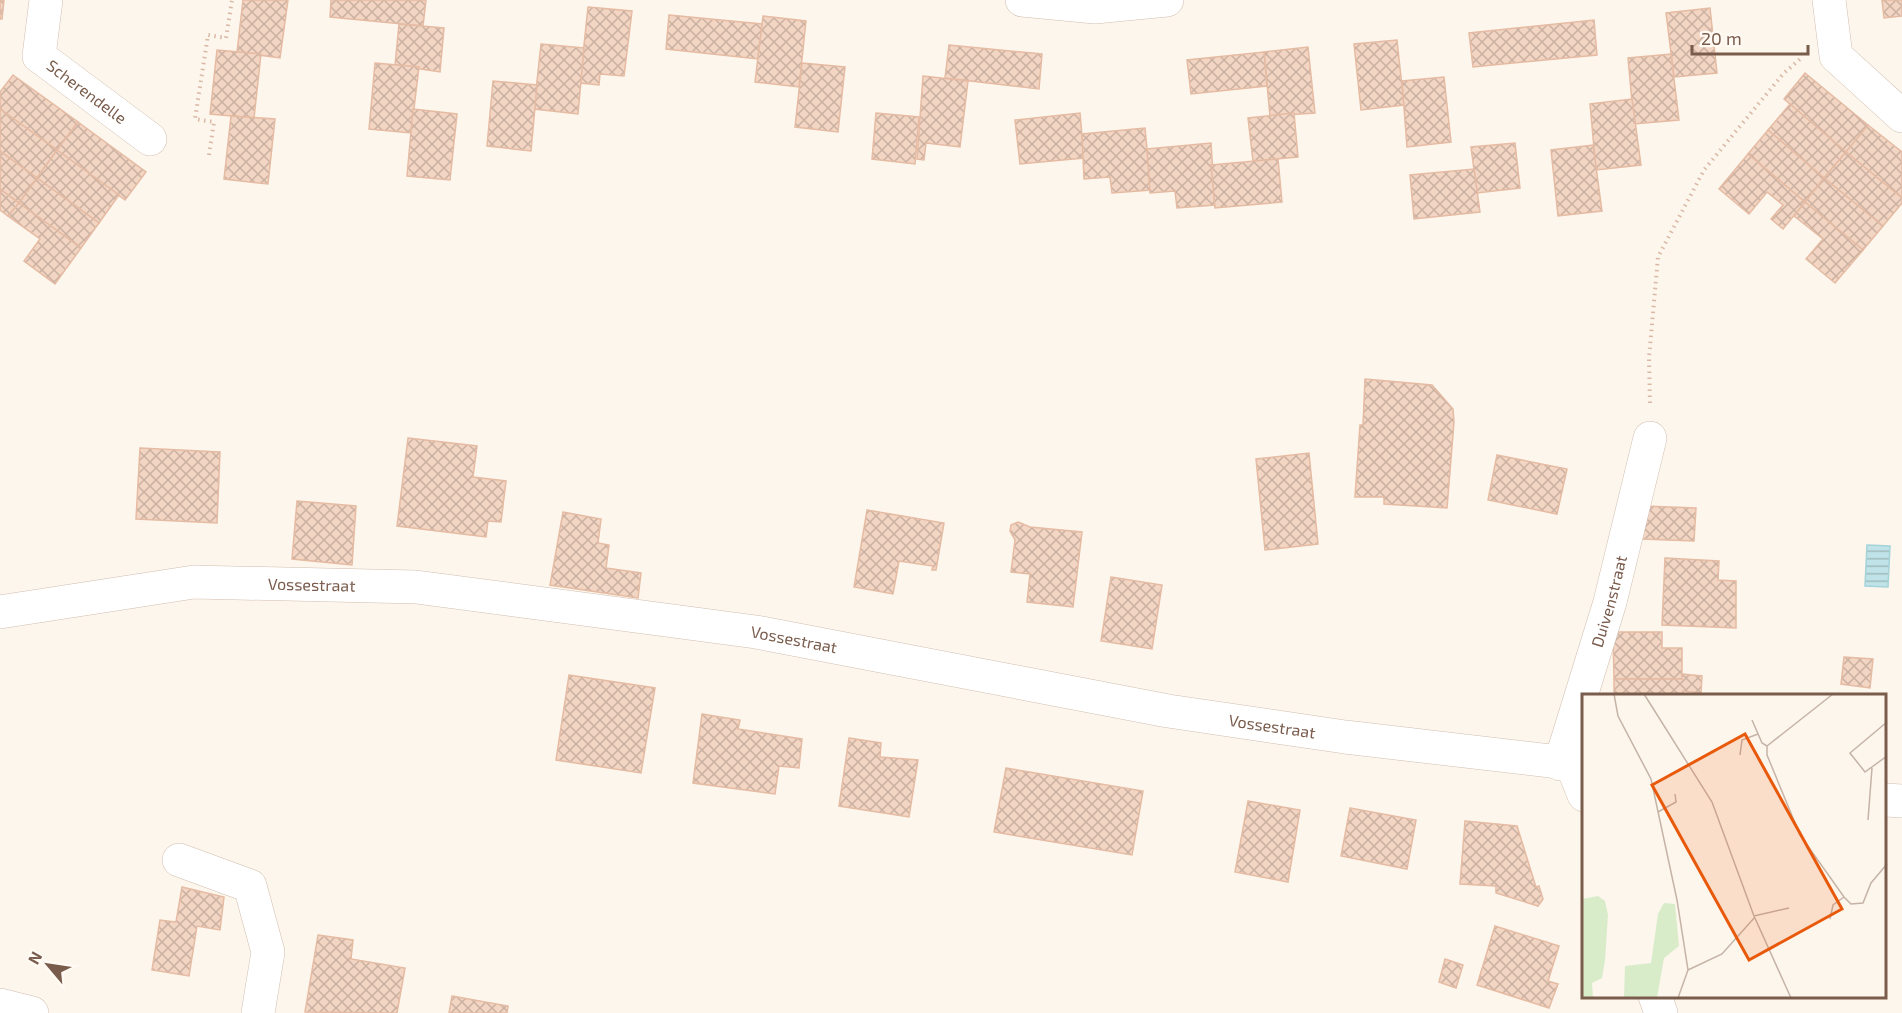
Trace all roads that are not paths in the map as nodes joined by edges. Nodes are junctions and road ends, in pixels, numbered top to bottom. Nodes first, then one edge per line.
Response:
1 (46, 0) edge
2 (1022, 0) edge
3 (1167, 0) edge
4 (1830, 0) edge
5 (1902, 116) edge
6 (150, 139) dead end
7 (1650, 438) road end
8 (0, 612) edge
9 (1589, 694) edge
10 (1582, 722) edge
11 (1572, 765) edge
12 (1582, 790) edge
13 (1887, 800) edge
14 (1902, 801) edge
15 (179, 860) dead end
16 (1656, 998) edge
17 (0, 1005) edge
18 (32, 1013) edge
19 (258, 1013) edge
20 (1661, 1013) edge

1 - 6 street, Scherendelle
2 - 3 street
4 - 5 street
7 - 9 street, Duivenstraat
8 - 11 street, Vossestraat
10 - 11 street, Duivenstraat
11 - 12 street
13 - 14 street
15 - 19 street
16 - 20 street
17 - 18 street

